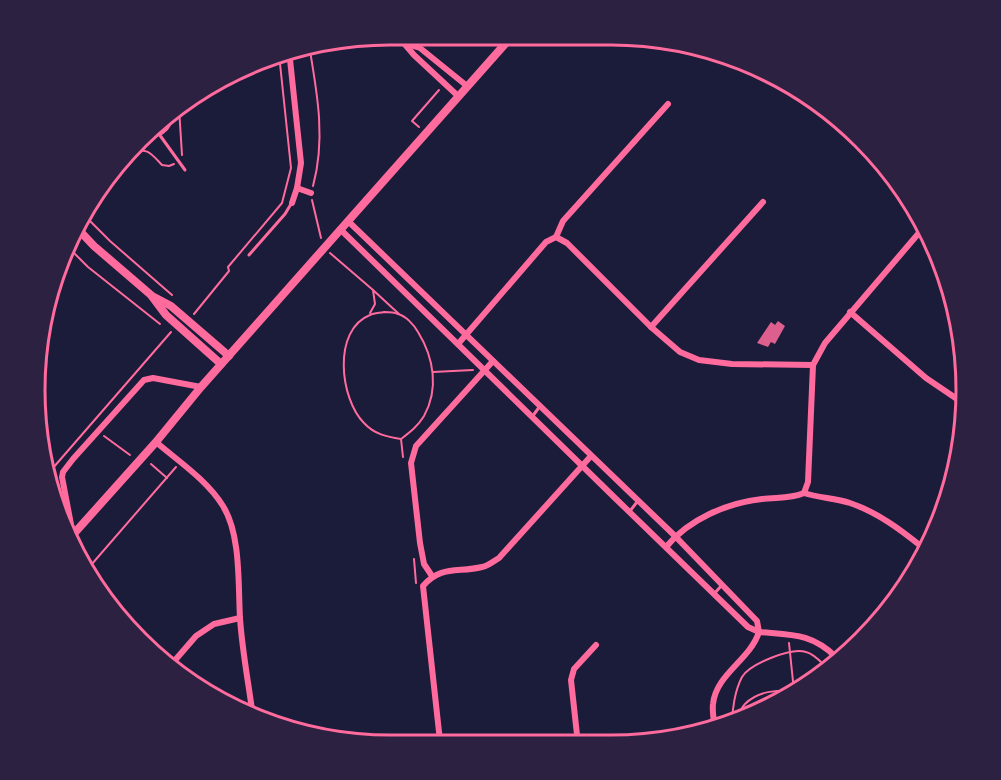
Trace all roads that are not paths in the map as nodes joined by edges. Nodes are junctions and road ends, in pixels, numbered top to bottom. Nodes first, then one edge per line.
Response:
1 (408, 45) edge
2 (410, 45) edge
3 (504, 45) edge
4 (291, 60) edge
5 (467, 86) junction
6 (458, 96) junction
7 (668, 104) dead end
8 (159, 134) edge
9 (185, 170) dead end
10 (297, 188) junction
11 (311, 193) road end
12 (763, 202) dead end
13 (292, 203) joint
14 (348, 221) junction
15 (340, 229) junction
16 (83, 234) edge
17 (918, 234) edge
18 (556, 237) junction
19 (249, 255) dead end
20 (151, 295) junction
21 (850, 312) junction
22 (651, 327) junction
23 (465, 335) junction
24 (458, 344) junction
25 (229, 356) junction
26 (493, 361) junction
27 (221, 364) junction
28 (813, 365) junction
29 (484, 370) junction
30 (201, 387) junction
31 (956, 398) edge
32 (540, 406) junction
33 (532, 417) junction
34 (156, 442) junction
35 (591, 456) junction
36 (582, 465) junction
37 (623, 489) junction
38 (804, 493) junction
39 (615, 498) junction
40 (637, 502) junction
41 (67, 512) edge
42 (629, 512) junction
43 (76, 532) edge
44 (675, 536) junction
45 (919, 545) edge
46 (666, 547) junction
47 (432, 576) junction
48 (722, 585) junction
49 (714, 594) junction
50 (240, 618) junction
51 (759, 632) junction
52 (596, 645) dead end
53 (833, 654) edge
54 (175, 660) edge
55 (251, 706) edge
56 (714, 719) edge
57 (439, 735) edge
58 (577, 735) edge

1 - 6 street
2 - 5 street
3 - 5 street
4 - 10 street
5 - 6 street
6 - 14 street
7 - 18 street
8 - 9 lane
10 - 11 street
10 - 13 street
12 - 22 street
13 - 19 lane
14 - 15 street
14 - 23 street
15 - 24 street
15 - 25 street
16 - 20 street
17 - 21 street
18 - 22 street
18 - 23 street
20 - 25 street
20 - 27 street
21 - 28 street
21 - 31 street
22 - 28 street
23 - 24 street
23 - 26 street
24 - 29 street
25 - 27 street
26 - 29 street
26 - 32 street
27 - 30 street
28 - 38 street
29 - 33 street
29 - 47 street
30 - 34 street
30 - 41 street
32 - 33 lane
32 - 35 street
33 - 36 street
34 - 43 street
34 - 50 street
35 - 36 street
35 - 37 street
36 - 39 street
36 - 47 street
37 - 39 lane
37 - 40 street
38 - 44 street
38 - 45 street
39 - 42 street
40 - 42 lane
40 - 44 street
42 - 46 street
44 - 46 street
44 - 48 street
46 - 49 street
47 - 57 street
48 - 49 lane
48 - 51 street
49 - 51 street
50 - 54 street
50 - 55 street
51 - 53 street
51 - 56 street
52 - 58 street

